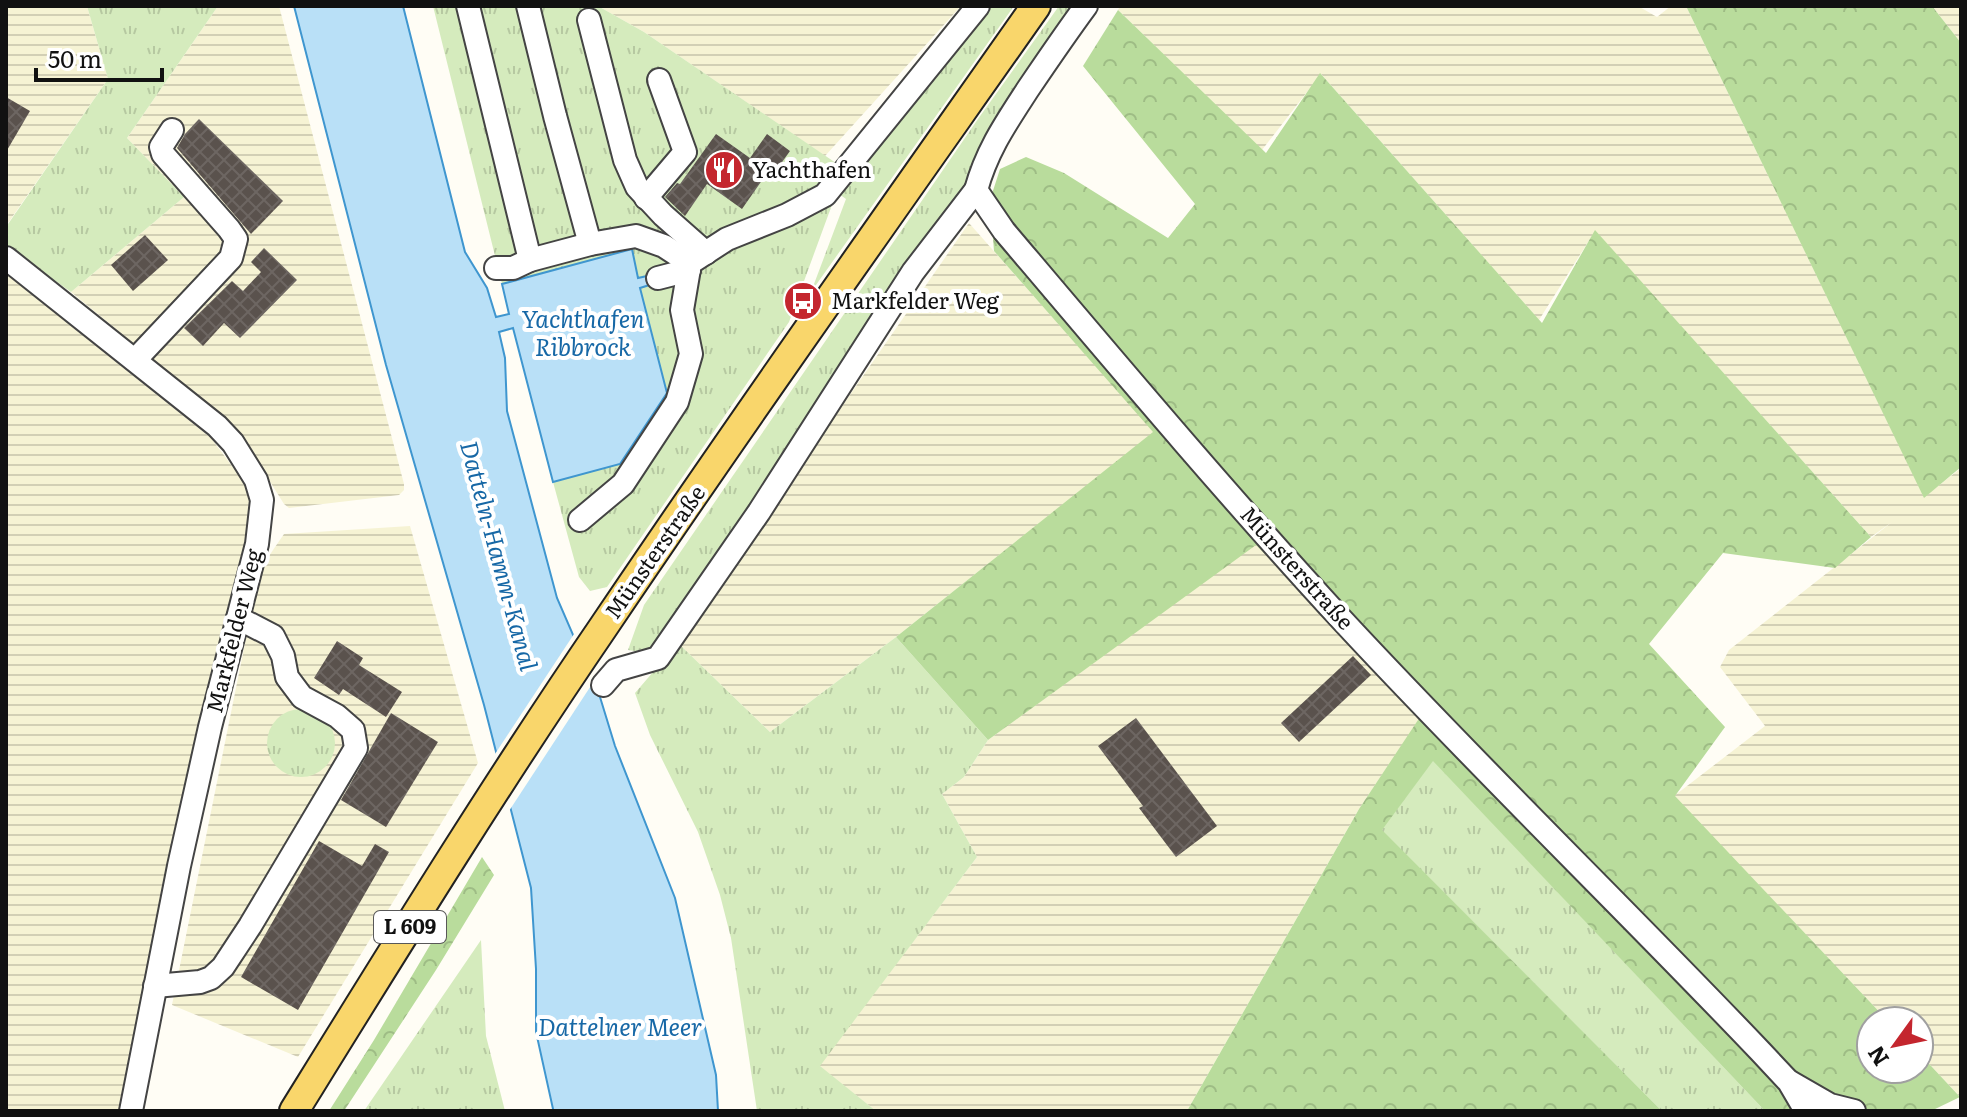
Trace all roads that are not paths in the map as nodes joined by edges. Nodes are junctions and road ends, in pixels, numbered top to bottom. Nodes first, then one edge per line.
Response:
1 (468, 6) edge
2 (528, 6) edge
3 (978, 6) edge
4 (1036, 6) edge
5 (1086, 6) edge
6 (589, 20) dead end
7 (659, 80) dead end
8 (172, 130) dead end
9 (976, 190) junction
10 (646, 198) junction
11 (590, 244) junction
12 (6, 258) edge
13 (530, 260) junction
14 (695, 262) junction
15 (496, 268) dead end
16 (658, 278) dead end
17 (135, 360) junction
18 (580, 520) dead end
19 (238, 618) junction
20 (603, 685) dead end
21 (155, 986) junction
22 (1789, 1082) junction
23 (131, 1111) edge
24 (294, 1111) edge
25 (1806, 1111) edge
26 (1854, 1111) edge

1 - 13 street
2 - 11 street
3 - 14 street
4 - 24 main road, Münsterstraße / L 609
5 - 9 street
6 - 10 street
7 - 10 street
8 - 17 street
9 - 20 street
9 - 22 street, Münsterstraße
10 - 14 street
11 - 13 street
11 - 14 street
12 - 17 street, Markfelder Weg
13 - 15 street
14 - 16 street
14 - 18 street
17 - 19 street, Markfelder Weg
19 - 21 street, Markfelder Weg
19 - 21 street
21 - 23 street, Markfelder Weg
22 - 25 street, Münsterstraße
22 - 26 street, Münsterstraße

